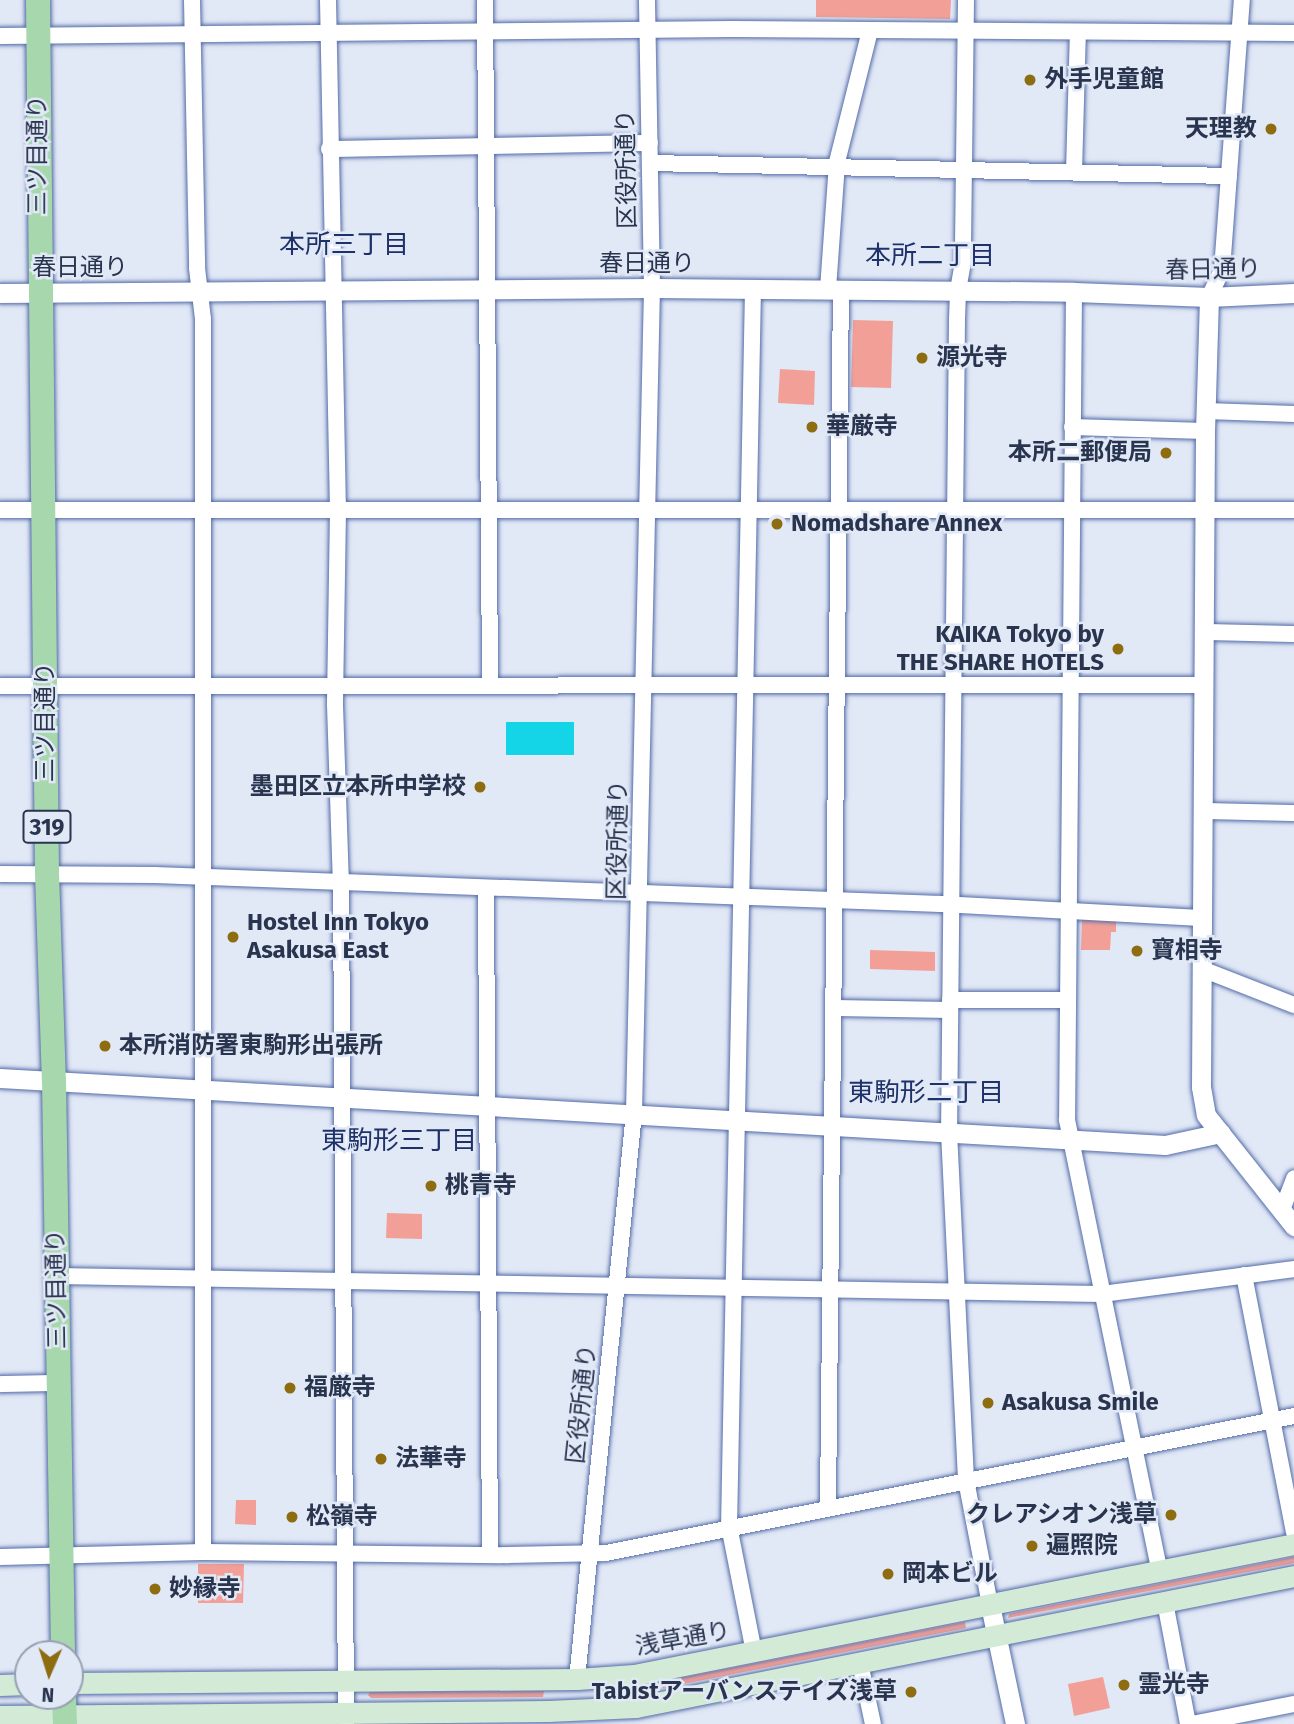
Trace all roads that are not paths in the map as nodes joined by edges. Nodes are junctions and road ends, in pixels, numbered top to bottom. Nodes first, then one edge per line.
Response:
1 (38, 0) edge
2 (192, 0) edge
3 (328, 0) edge
4 (485, 0) edge
5 (647, 0) edge
6 (967, 0) edge
7 (1242, 0) edge
8 (648, 29) junction
9 (485, 31) junction
10 (870, 31) junction
11 (966, 32) junction
12 (1078, 32) junction
13 (192, 33) junction
14 (328, 33) junction
15 (1239, 33) junction
16 (1294, 33) edge
17 (0, 36) edge
18 (38, 36) junction
19 (650, 143) junction
20 (486, 146) junction
21 (328, 149) junction
22 (651, 163) junction
23 (837, 167) junction
24 (963, 170) junction
25 (1074, 172) junction
26 (1229, 176) junction
27 (652, 288) junction
28 (485, 289) junction
29 (753, 289) junction
30 (835, 289) junction
31 (200, 291) junction
32 (332, 291) junction
33 (958, 291) junction
34 (1074, 292) junction
35 (0, 293) edge
36 (40, 293) junction
37 (1294, 293) edge
38 (1209, 297) junction
39 (1294, 414) edge
40 (1205, 421) junction
41 (1072, 426) junction
42 (0, 510) edge
43 (43, 510) junction
44 (204, 510) junction
45 (338, 510) junction
46 (489, 510) junction
47 (648, 510) junction
48 (748, 510) junction
49 (839, 510) junction
50 (955, 510) junction
51 (1071, 510) junction
52 (1206, 510) junction
53 (1294, 510) edge
54 (1205, 632) junction
55 (1294, 634) edge
56 (204, 684) junction
57 (953, 684) junction
58 (46, 685) junction
59 (490, 685) junction
60 (643, 685) junction
61 (1072, 685) junction
62 (1205, 685) junction
63 (0, 686) edge
64 (336, 686) junction
65 (745, 686) junction
66 (837, 687) junction
67 (1203, 811) junction
68 (1294, 813) edge
69 (47, 873) junction
70 (0, 874) edge
71 (202, 877) junction
72 (341, 884) junction
73 (486, 888) junction
74 (639, 894) junction
75 (741, 897) junction
76 (835, 900) junction
77 (951, 904) junction
78 (1068, 913) junction
79 (1202, 918) junction
80 (1202, 969) junction
81 (1068, 1000) junction
82 (1294, 1004) edge
83 (950, 1005) junction
84 (835, 1008) junction
85 (0, 1077) edge
86 (54, 1080) junction
87 (203, 1090) junction
88 (341, 1098) junction
89 (486, 1105) junction
90 (634, 1113) junction
91 (736, 1119) junction
92 (835, 1125) junction
93 (949, 1132) junction
94 (1222, 1133) junction
95 (1069, 1139) junction
96 (1294, 1178) edge
97 (1282, 1210) junction
98 (1294, 1226) edge
99 (1294, 1269) edge
100 (1244, 1275) junction
101 (57, 1276) junction
102 (204, 1279) junction
103 (342, 1282) junction
104 (489, 1285) junction
105 (617, 1287) junction
106 (733, 1288) junction
107 (831, 1290) junction
108 (957, 1292) junction
109 (1102, 1294) junction
110 (57, 1383) junction
111 (0, 1384) edge
112 (1294, 1416) edge
113 (1271, 1420) junction
114 (1135, 1447) junction
115 (966, 1479) junction
116 (828, 1506) junction
117 (729, 1526) junction
118 (1294, 1532) edge
119 (1294, 1544) edge
120 (203, 1552) junction
121 (346, 1552) junction
122 (589, 1554) junction
123 (60, 1555) junction
124 (490, 1555) junction
125 (0, 1557) edge
126 (1160, 1572) junction
127 (1294, 1576) edge
128 (1165, 1602) junction
129 (990, 1605) junction
130 (997, 1636) junction
131 (63, 1640) edge
132 (754, 1652) junction
133 (860, 1663) junction
134 (577, 1678) junction
135 (346, 1679) junction
136 (84, 1683) edge
137 (1294, 1704) edge
138 (64, 1712) edge
139 (0, 1716) edge
140 (575, 1717) edge
141 (346, 1718) edge
142 (604, 1724) edge
143 (873, 1724) edge
144 (1015, 1724) edge
145 (1190, 1724) edge

1 - 18 main road, 三ツ目通り / 319
2 - 13 street
3 - 14 street
4 - 9 street
5 - 8 street, 区役所通り
6 - 11 street
7 - 15 street
8 - 9 street
8 - 10 street
8 - 19 street, 区役所通り
9 - 14 street
9 - 20 street
10 - 11 street
10 - 23 street
11 - 12 street
11 - 24 street
12 - 15 street
12 - 25 street
13 - 14 street
13 - 18 street
13 - 31 street
14 - 21 street
15 - 16 street
15 - 26 street
17 - 18 street
18 - 36 main road, 三ツ目通り / 319
19 - 20 street
19 - 22 street, 区役所通り
20 - 21 street
20 - 28 street
21 - 32 street
22 - 23 street
22 - 27 street, 区役所通り
23 - 24 street
23 - 30 street
24 - 25 street
24 - 33 street
25 - 26 street
26 - 38 street
27 - 28 street, 春日通り
27 - 29 street, 春日通り
27 - 47 street, 区役所通り
28 - 32 street, 春日通り
28 - 46 street
29 - 30 street, 春日通り
29 - 48 street
30 - 33 street, 春日通り
30 - 49 street
31 - 32 street, 春日通り
31 - 36 street, 春日通り
31 - 44 street
32 - 45 street
33 - 34 street, 春日通り
33 - 50 street
34 - 38 street, 春日通り
34 - 41 street
35 - 36 street, 春日通り
36 - 43 main road, 三ツ目通り / 319
37 - 38 street, 春日通り
38 - 40 street
39 - 40 street
40 - 41 street
40 - 52 street
41 - 51 street
42 - 43 street
43 - 44 street
43 - 58 main road, 三ツ目通り / 319
44 - 45 street
44 - 56 street
45 - 46 street
45 - 64 street
46 - 47 street
46 - 59 street
47 - 48 street
47 - 60 street, 区役所通り
48 - 49 street
48 - 65 street
49 - 50 street
49 - 66 street
50 - 51 street
50 - 57 street
51 - 52 street
51 - 61 street
52 - 53 street
52 - 54 street
54 - 55 street
54 - 62 street
56 - 58 street
56 - 64 street
56 - 71 street
57 - 61 street
57 - 66 street
57 - 77 street
58 - 63 street
58 - 69 main road, 三ツ目通り / 319
59 - 60 street
59 - 64 street
60 - 65 street
60 - 74 street, 区役所通り
61 - 62 street
61 - 78 street
62 - 67 street
64 - 72 street
65 - 66 street
65 - 75 street
66 - 76 street
67 - 68 street
67 - 79 street
69 - 70 street
69 - 71 street
69 - 86 main road, 三ツ目通り / 319
71 - 72 street
71 - 87 street
72 - 73 street
72 - 88 street
73 - 74 street
73 - 89 street
74 - 75 street
74 - 90 street, 区役所通り
75 - 76 street
75 - 91 street
76 - 77 street
76 - 84 street
77 - 78 street
77 - 83 street
78 - 79 street
78 - 81 street
79 - 80 street
80 - 82 street
80 - 94 street
81 - 83 street
81 - 95 street
83 - 84 street
83 - 93 street
84 - 92 street
85 - 86 street
86 - 87 street
86 - 101 main road, 三ツ目通り / 319
87 - 88 street
87 - 102 street
88 - 89 street
88 - 103 street
89 - 90 street
89 - 104 street
90 - 91 street
90 - 105 street, 区役所通り
91 - 92 street
91 - 106 street
92 - 93 street
92 - 107 street
93 - 95 street
93 - 108 street
94 - 95 street
94 - 97 street
95 - 109 street
96 - 97 street
97 - 98 street
99 - 100 street
100 - 109 street
100 - 113 street
101 - 102 street
101 - 110 main road, 三ツ目通り / 319
102 - 103 street
102 - 120 street
103 - 104 street
103 - 121 street
104 - 105 street
104 - 124 street
105 - 106 street
105 - 122 street, 区役所通り
106 - 107 street
106 - 117 street
107 - 108 street
107 - 116 street
108 - 109 street
108 - 115 street
109 - 114 street
110 - 111 street
110 - 123 main road, 三ツ目通り / 319
112 - 113 street
113 - 114 street
113 - 118 street
114 - 115 street
114 - 126 street
115 - 116 street
115 - 129 street
116 - 117 street
117 - 122 street
117 - 132 street
119 - 126 main road, 浅草通り
120 - 121 street
120 - 123 street
121 - 124 street
121 - 135 street
122 - 124 street
122 - 134 street, 区役所通り
123 - 125 street
123 - 131 main road, 三ツ目通り / 319
126 - 129 main road, 浅草通り
127 - 128 main road
128 - 130 main road
128 - 145 street
129 - 130 street
129 - 132 main road, 浅草通り
130 - 133 main road
130 - 144 street
132 - 134 main road, 浅草通り
133 - 140 main road
133 - 143 street
134 - 135 main road, 浅草通り
134 - 140 main road
135 - 136 main road, 浅草通り
135 - 141 street
137 - 145 street
138 - 139 main road
138 - 141 main road
140 - 141 main road
140 - 142 main road

